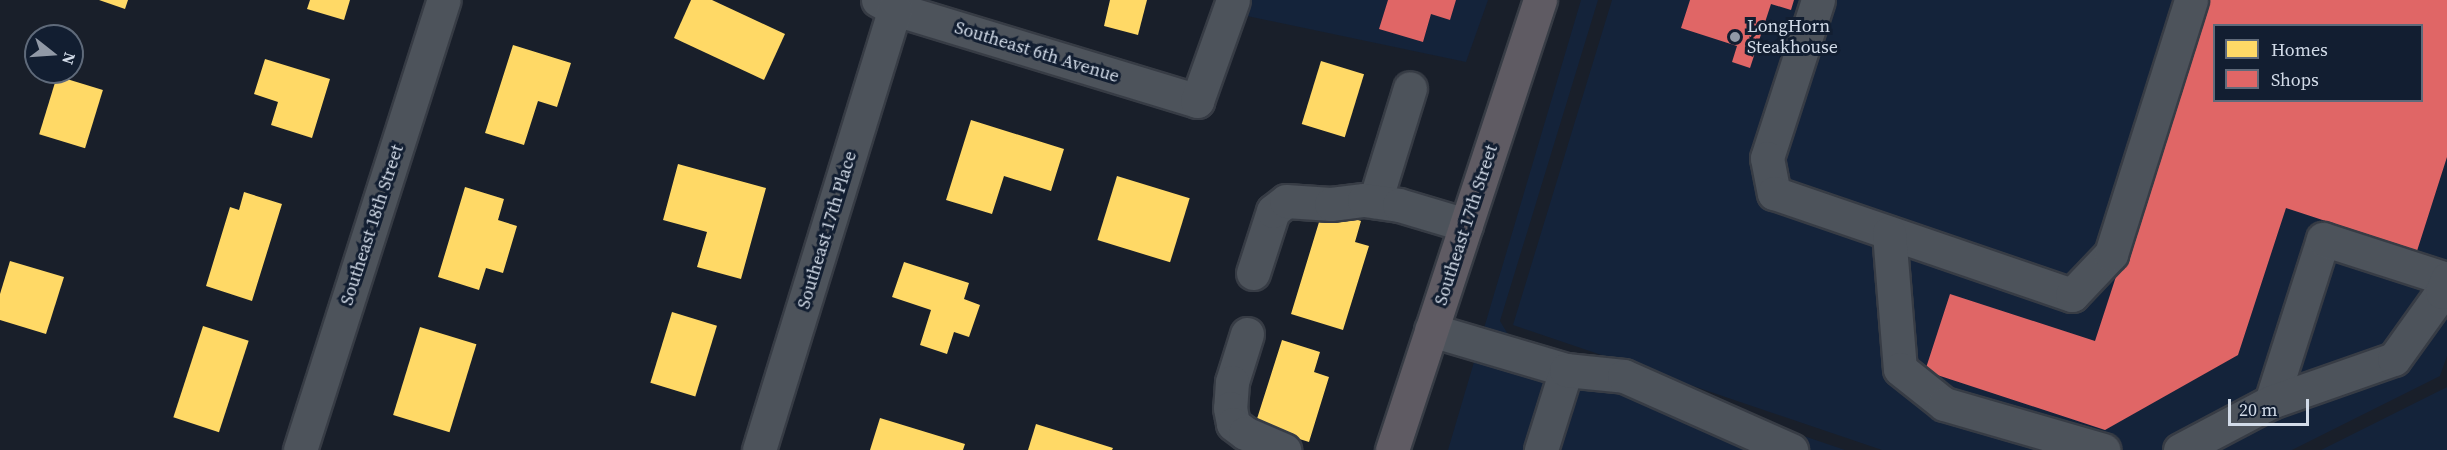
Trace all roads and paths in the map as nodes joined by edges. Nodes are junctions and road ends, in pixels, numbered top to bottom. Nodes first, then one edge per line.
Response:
1 (444, 0) edge
2 (1233, 0) edge
3 (1540, 0) edge
4 (1818, 0) edge
5 (2191, 0) edge
6 (886, 5) edge
7 (1410, 88) dead end
8 (1375, 201) junction
9 (1466, 225) junction
10 (1889, 233) junction
11 (1253, 273) dead end
12 (2447, 279) edge
13 (1431, 330) junction
14 (1246, 334) dead end
15 (1566, 370) junction
16 (2271, 402) junction
17 (300, 450) edge
18 (759, 450) edge
19 (1284, 450) edge
20 (1392, 450) edge
21 (1540, 450) edge
22 (1791, 450) edge
23 (2103, 450) edge
24 (2180, 450) edge

1 - 17 street, Southeast 18th Street
2 - 6 street, Southeast 6th Avenue
3 - 9 main road, Southeast 17th Street
4 - 10 street
5 - 10 street
6 - 18 street, Southeast 17th Place
7 - 8 street
8 - 9 street
8 - 11 street
9 - 13 main road, Southeast 17th Street
10 - 23 street
12 - 16 street
12 - 16 street
13 - 15 street
13 - 20 main road, Southeast 17th Street
14 - 19 street
15 - 21 street
15 - 22 street
16 - 24 street

